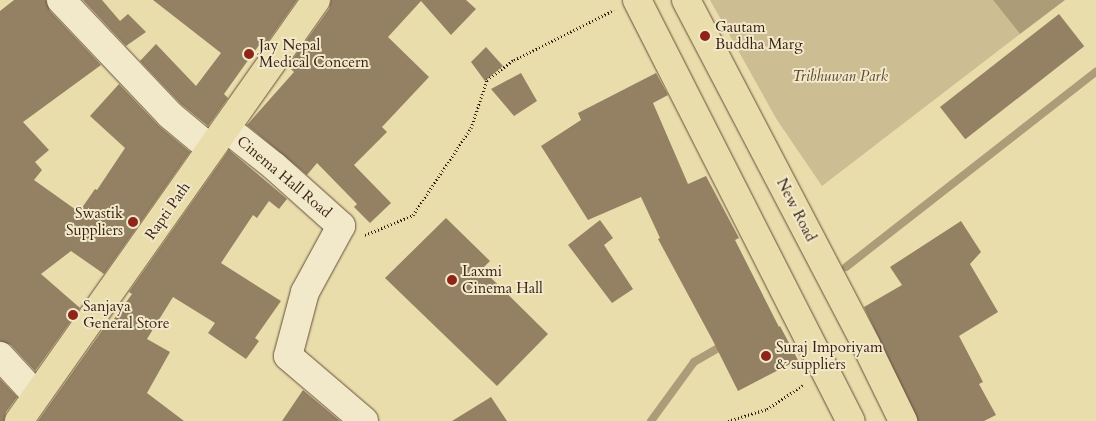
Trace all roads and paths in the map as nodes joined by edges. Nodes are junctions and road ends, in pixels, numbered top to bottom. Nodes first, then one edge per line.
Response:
1 (61, 0) edge
2 (316, 0) edge
3 (686, 0) edge
4 (628, 4) edge
5 (218, 139) junction
6 (341, 226) junction
7 (0, 356) edge
8 (824, 370) junction
9 (36, 395) junction
10 (18, 421) edge
11 (364, 421) edge
12 (728, 421) edge
13 (851, 421) edge
14 (903, 421) edge

1 - 5 street, Cinema Hall Road
2 - 5 main road, Rapti Path
3 - 14 main road, New Road
4 - 6 path
4 - 8 main road
5 - 6 street, Cinema Hall Road
5 - 9 main road, Rapti Path
6 - 11 street, Cinema Hall Road
7 - 9 street
8 - 12 path
8 - 13 main road
9 - 10 main road, Rapti Path

